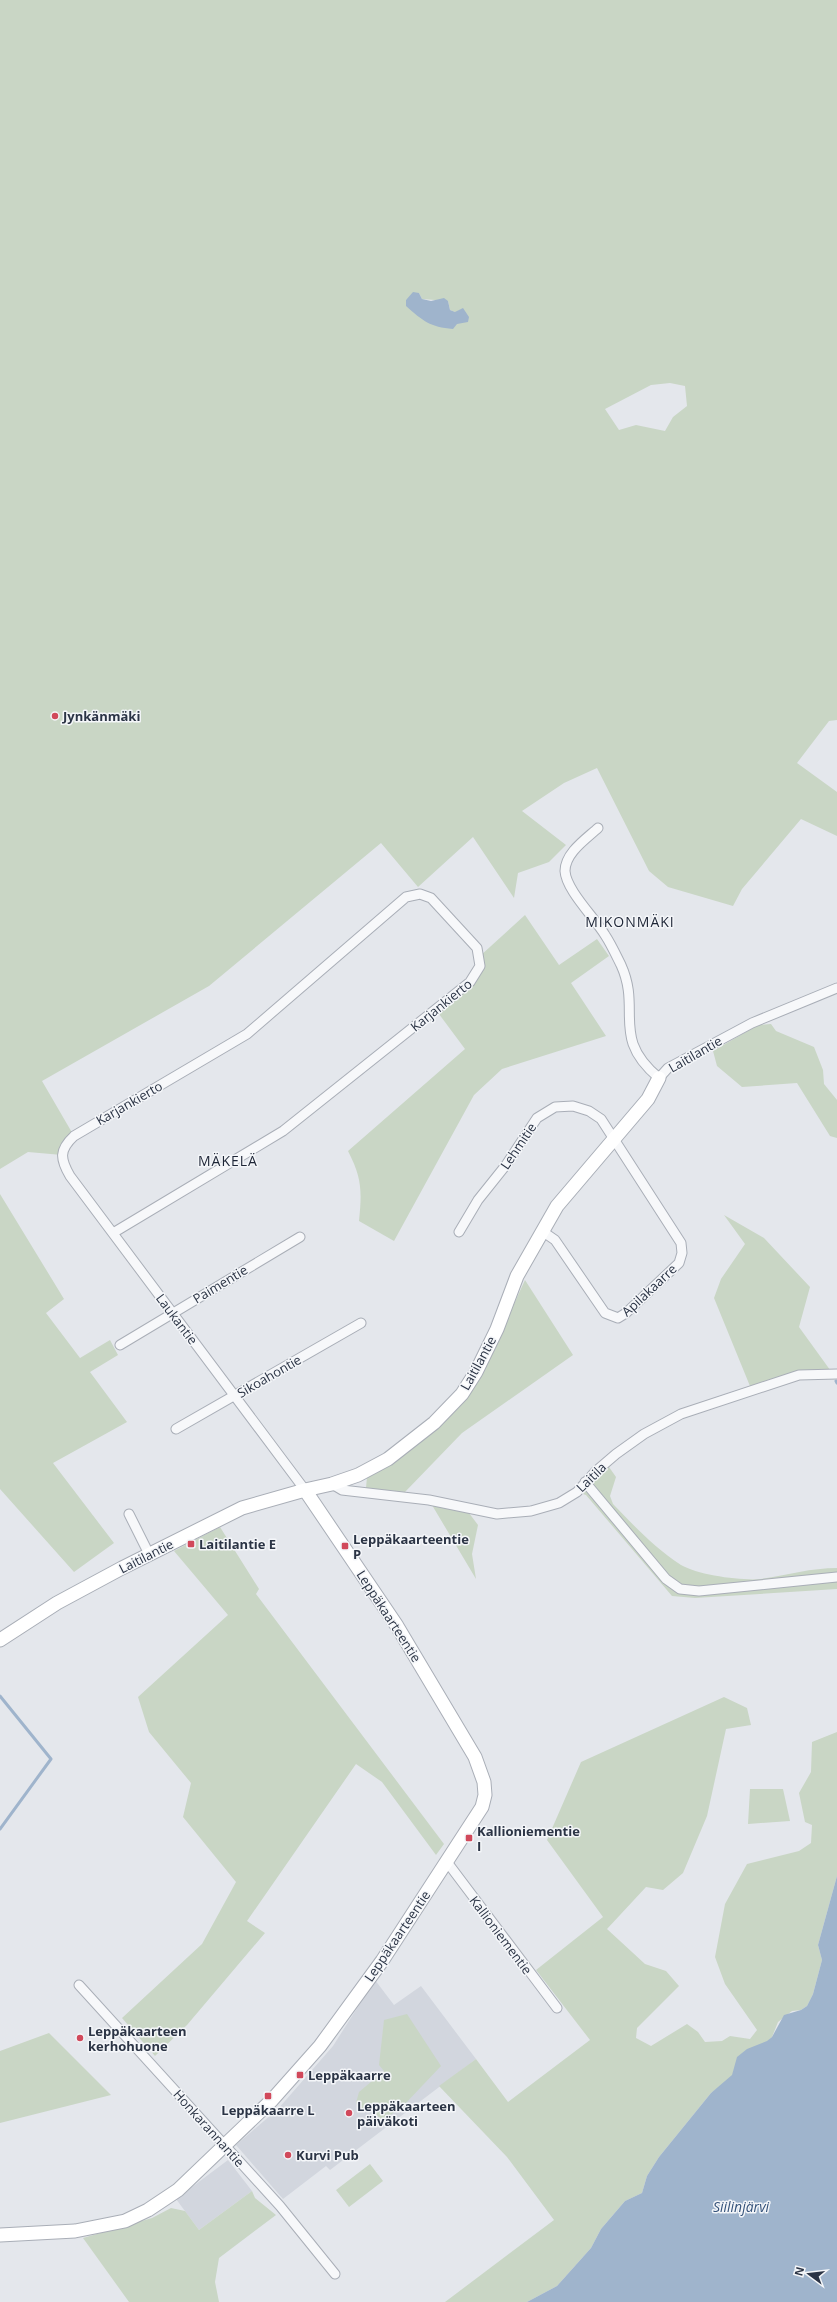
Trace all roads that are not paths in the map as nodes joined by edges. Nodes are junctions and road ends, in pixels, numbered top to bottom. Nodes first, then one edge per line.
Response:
1 (598, 828) dead end
2 (837, 988) edge
3 (659, 1078) junction
4 (614, 1139) junction
5 (65, 1144) joint
6 (542, 1231) junction
7 (459, 1232) dead end
8 (113, 1233) junction
9 (300, 1237) dead end
10 (172, 1312) junction
11 (361, 1323) dead end
12 (120, 1345) dead end
13 (837, 1374) edge
14 (234, 1396) junction
15 (176, 1429) dead end
16 (585, 1482) junction
17 (332, 1484) junction
18 (305, 1490) junction
19 (129, 1514) dead end
20 (149, 1554) junction
21 (837, 1577) edge
22 (0, 1640) edge
23 (447, 1862) junction
24 (79, 1985) dead end
25 (557, 2008) dead end
26 (226, 2146) junction
27 (0, 2235) edge
28 (335, 2274) dead end

1 - 3 street
2 - 3 street, Laitilantie
3 - 4 street, Laitilantie
4 - 6 street, Laitilantie
4 - 6 street, Apilakaarre
4 - 7 street, Lehmitie
5 - 8 street, Laukantie
5 - 8 street, Karjankierto
6 - 17 street, Laitilantie
8 - 10 street, Laukantie
9 - 10 street, Paimentie
10 - 12 street, Paimentie
10 - 14 street, Laukantie
11 - 14 street, Sikoahontie
13 - 16 street, Laitila
14 - 15 street, Sikoahontie
14 - 18 street, Laukantie
16 - 17 street, Laitila
16 - 21 street
17 - 18 street, Laitilantie
18 - 20 street, Laitilantie
18 - 23 street, Leppäkaarteentie
19 - 20 street
20 - 22 street, Laitilantie
23 - 25 street, Kallioniementie
23 - 26 street, Leppäkaarteentie
24 - 26 street, Honkarannantie
26 - 27 street, Leppäkaarteentie
26 - 28 street, Honkarannantie

